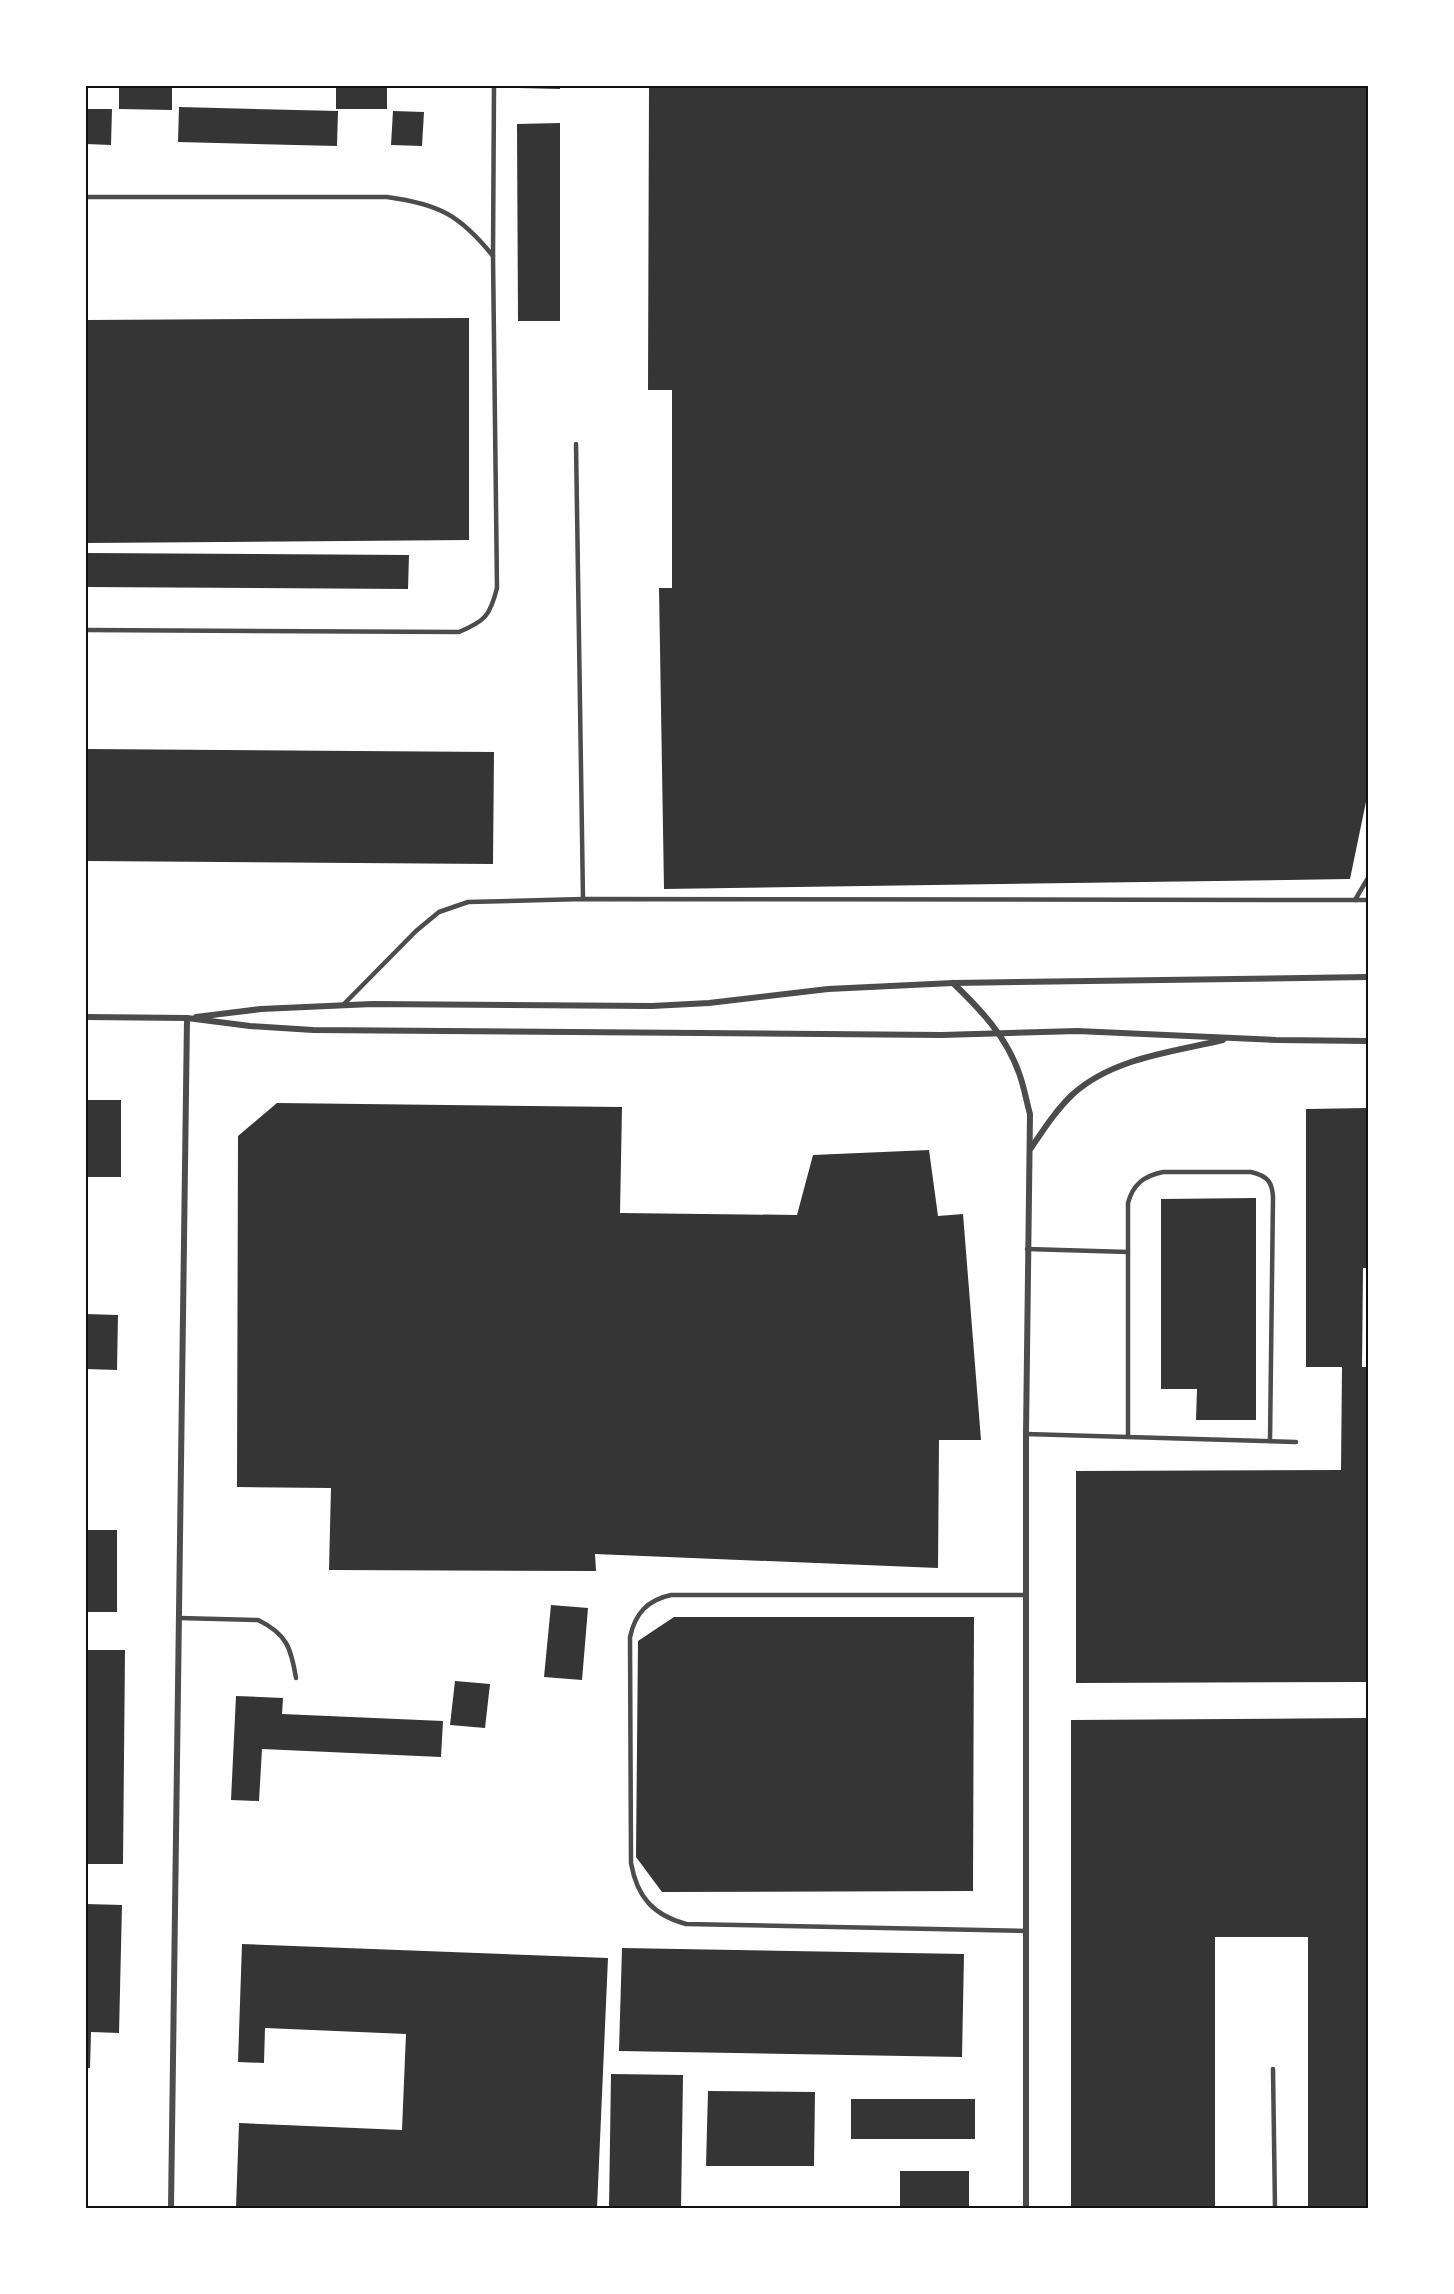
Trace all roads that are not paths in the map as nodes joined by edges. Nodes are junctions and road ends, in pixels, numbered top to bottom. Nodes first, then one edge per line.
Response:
1 (494, 86) edge
2 (86, 197) edge
3 (493, 256) junction
4 (576, 444) dead end
5 (86, 630) edge
6 (1368, 878) edge
7 (583, 899) junction
8 (1355, 900) junction
9 (1368, 900) edge
10 (1368, 977) edge
11 (953, 982) junction
12 (344, 1004) junction
13 (86, 1017) edge
14 (187, 1018) junction
15 (999, 1033) junction
16 (1230, 1038) junction
17 (1368, 1041) edge
18 (1031, 1149) junction
19 (1027, 1249) junction
20 (1128, 1252) junction
21 (1026, 1434) junction
22 (1128, 1437) junction
23 (1270, 1441) junction
24 (1296, 1442) dead end
25 (1026, 1595) junction
26 (179, 1618) junction
27 (296, 1678) dead end
28 (1027, 1931) junction
29 (1273, 2069) dead end
30 (171, 2208) edge
31 (1026, 2208) edge
32 (1275, 2208) edge

1 - 3 lane
2 - 3 lane
3 - 5 lane
4 - 7 lane
6 - 8 lane
7 - 8 lane
7 - 12 lane
8 - 9 lane
10 - 11 street
11 - 12 street
11 - 15 street
12 - 14 street
13 - 14 street
14 - 15 street
14 - 26 street
15 - 16 street
15 - 18 street
16 - 17 street
16 - 18 street
18 - 19 street
19 - 20 lane
19 - 21 street
20 - 22 lane
20 - 23 lane
21 - 22 lane
21 - 25 street
22 - 23 lane
23 - 24 lane
25 - 28 street
25 - 28 lane
26 - 27 lane
26 - 30 street
28 - 31 street
29 - 32 lane

